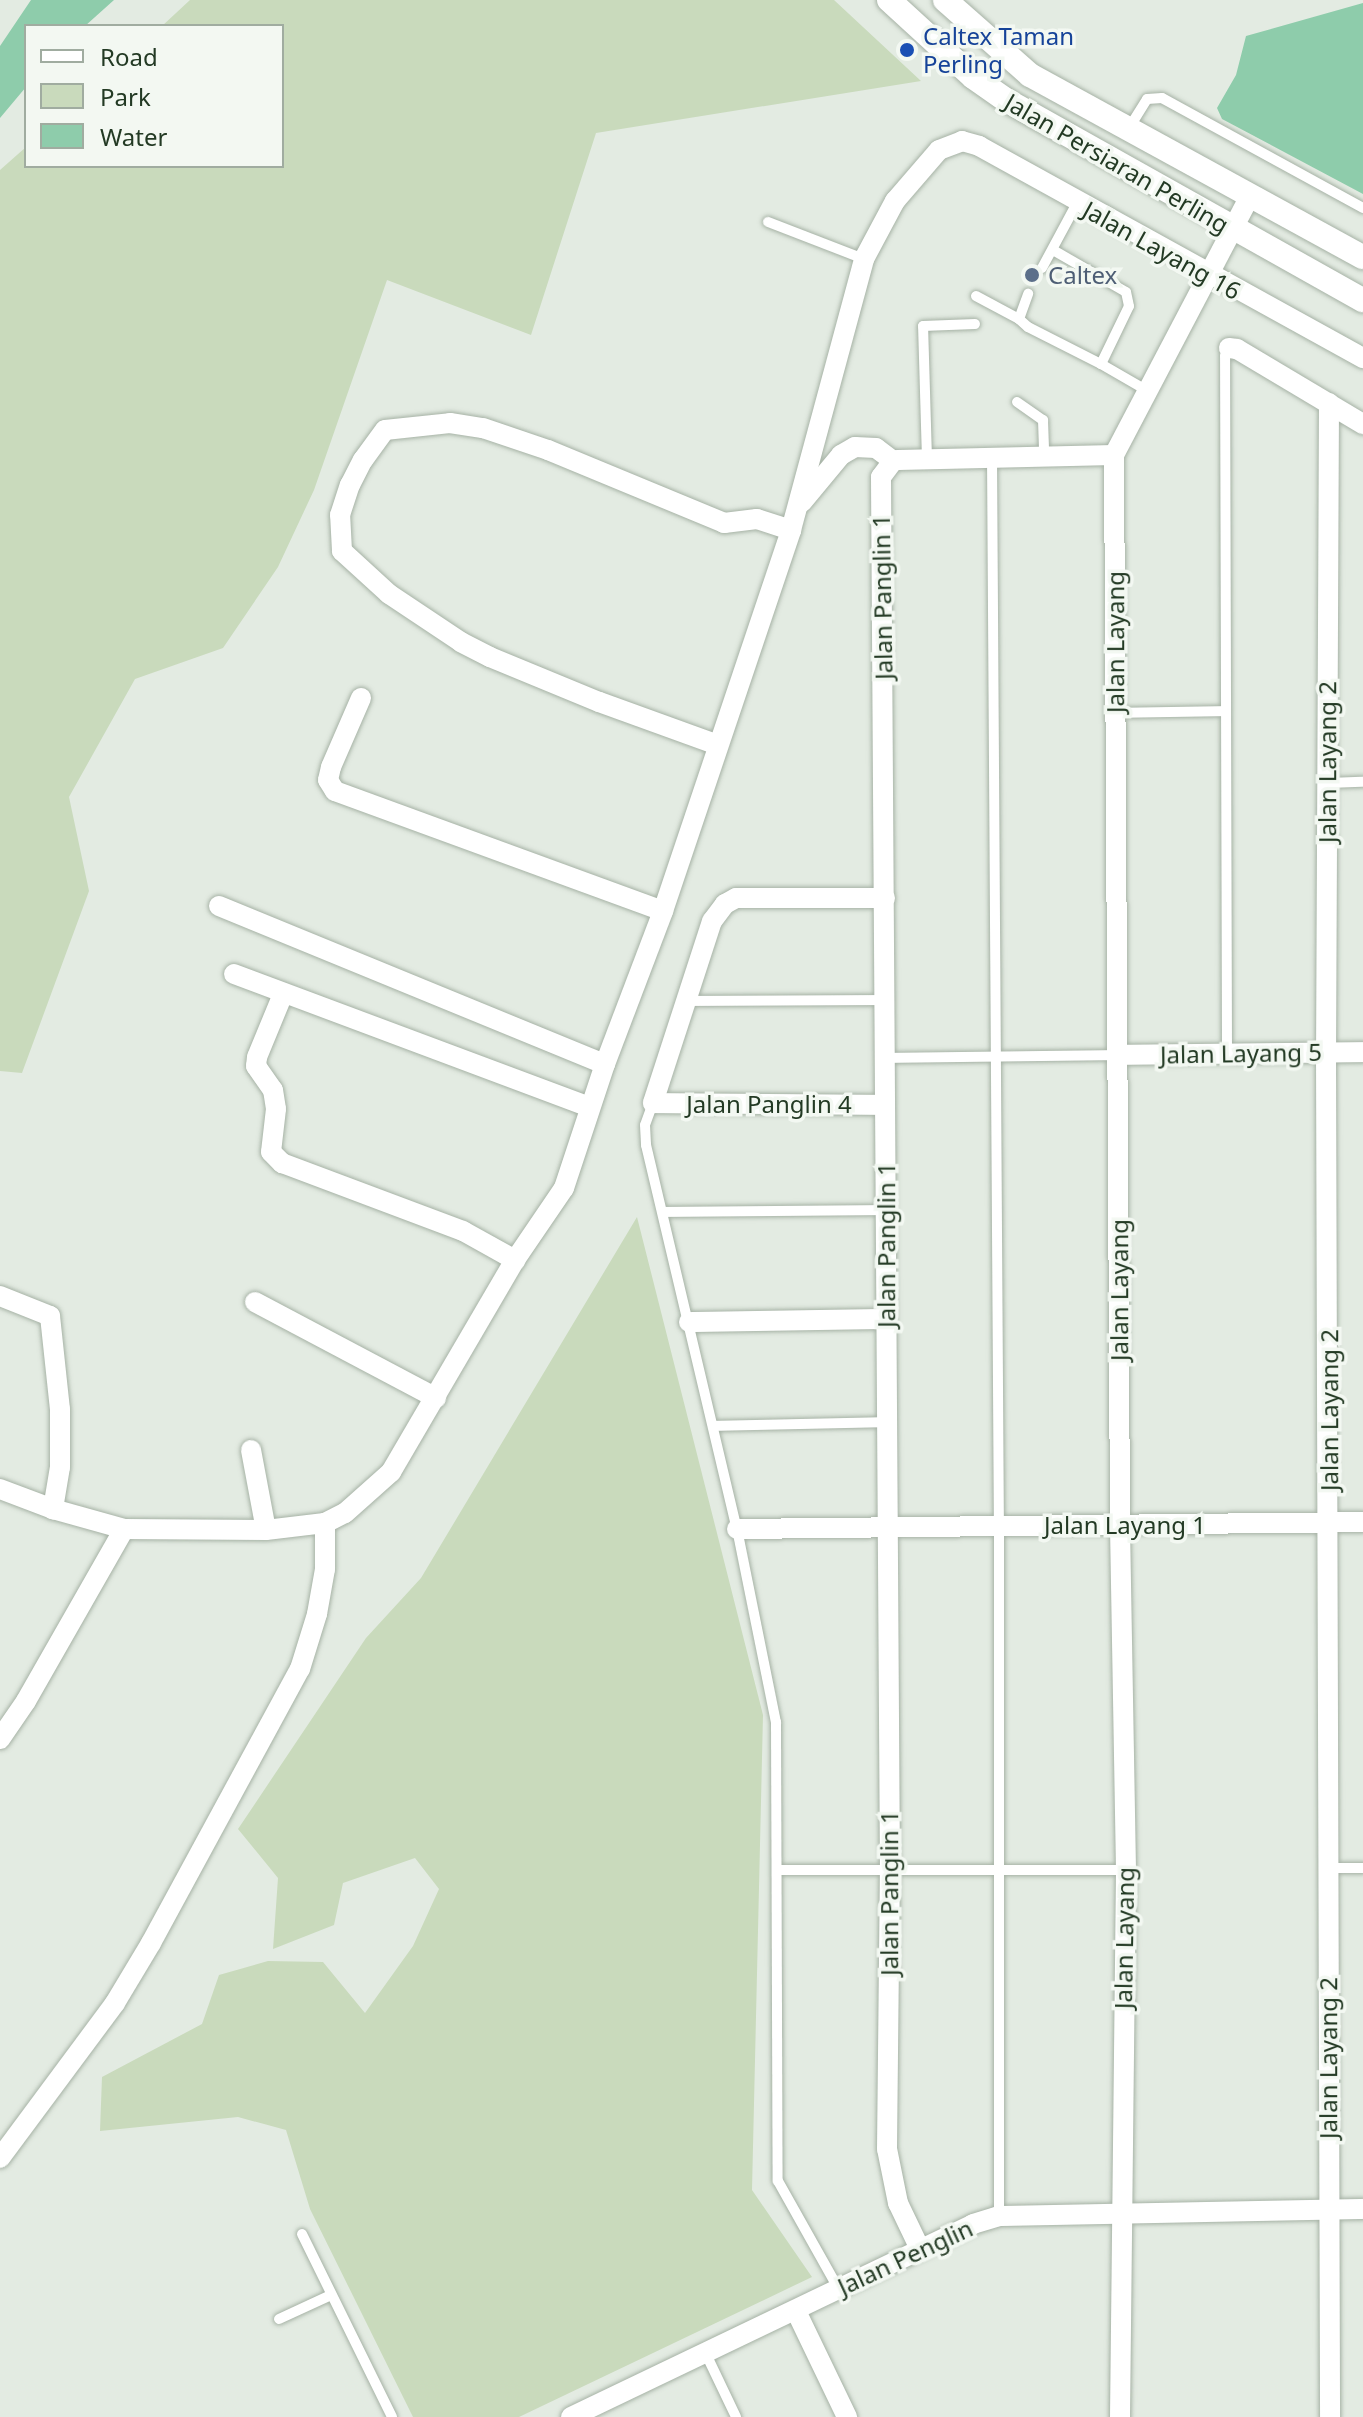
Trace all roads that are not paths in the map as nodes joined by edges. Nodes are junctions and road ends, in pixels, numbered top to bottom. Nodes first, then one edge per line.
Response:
1 (889, 0) edge
2 (945, 0) edge
3 (1128, 130) junction
4 (1250, 196) junction
5 (1077, 203) junction
6 (1363, 208) edge
7 (768, 222) dead end
8 (1232, 230) junction
9 (1053, 250) junction
10 (1363, 257) edge
11 (864, 259) junction
12 (1042, 268) dead end
13 (1209, 275) junction
14 (1028, 294) dead end
15 (976, 296) dead end
16 (1363, 300) edge
17 (1019, 319) junction
18 (975, 324) dead end
19 (1229, 348) joint
20 (1363, 358) edge
21 (1101, 364) junction
22 (1146, 390) junction
23 (1017, 402) dead end
24 (1329, 403) junction
25 (1363, 424) edge
26 (1114, 455) junction
27 (992, 456) junction
28 (1044, 458) junction
29 (927, 459) junction
30 (893, 461) junction
31 (798, 507) junction
32 (791, 530) junction
33 (361, 698) dead end
34 (1226, 711) junction
35 (1115, 713) junction
36 (718, 745) junction
37 (1363, 782) edge
38 (1327, 783) junction
39 (885, 898) junction
40 (219, 906) dead end
41 (663, 911) junction
42 (234, 974) dead end
43 (283, 994) junction
44 (885, 1000) junction
45 (684, 1001) junction
46 (1326, 1052) junction
47 (1363, 1052) edge
48 (1227, 1053) junction
49 (1118, 1055) junction
50 (995, 1056) junction
51 (885, 1058) junction
52 (605, 1064) junction
53 (653, 1103) junction
54 (885, 1105) junction
55 (590, 1107) junction
56 (886, 1210) junction
57 (663, 1212) junction
58 (515, 1260) junction
59 (0, 1296) edge
60 (255, 1302) dead end
61 (886, 1319) junction
62 (689, 1322) junction
63 (436, 1398) junction
64 (887, 1422) junction
65 (714, 1426) junction
66 (251, 1450) dead end
67 (0, 1489) edge
68 (53, 1509) junction
69 (1363, 1522) edge
70 (325, 1523) junction
71 (1330, 1523) junction
72 (1120, 1525) junction
73 (999, 1526) junction
74 (887, 1528) junction
75 (124, 1529) junction
76 (737, 1529) junction
77 (266, 1530) junction
78 (0, 1739) edge
79 (1327, 1868) junction
80 (1363, 1868) edge
81 (778, 1870) junction
82 (1126, 1870) junction
83 (998, 1871) junction
84 (890, 1872) junction
85 (0, 2158) edge
86 (1363, 2209) edge
87 (1329, 2210) junction
88 (1120, 2214) junction
89 (999, 2216) junction
90 (302, 2234) dead end
91 (920, 2249) junction
92 (838, 2288) junction
93 (331, 2295) junction
94 (796, 2311) junction
95 (279, 2319) dead end
96 (706, 2354) junction
97 (612, 2398) junction
98 (392, 2417) edge
99 (571, 2417) edge
100 (621, 2417) edge
101 (736, 2417) edge
102 (847, 2417) edge
103 (1120, 2417) edge
104 (1330, 2417) edge

1 - 8 main road, Jalan Persiaran Perling
2 - 3 main road, Jalan Persiaran Perling
3 - 4 main road, Jalan Persiaran Perling
3 - 6 lane
4 - 8 street, Jalan Layang
4 - 10 main road, Jalan Persiaran Perling
5 - 9 lane
5 - 11 street, Jalan Layang 16
5 - 13 street, Jalan Layang 16
7 - 11 lane
8 - 13 street, Jalan Layang
8 - 16 main road, Jalan Persiaran Perling
9 - 12 lane
9 - 21 lane
11 - 31 street
13 - 20 street, Jalan Layang 16
13 - 22 street, Jalan Layang
14 - 17 lane
15 - 17 lane
17 - 21 lane
18 - 29 lane
19 - 24 street
19 - 34 lane
21 - 22 lane
22 - 26 street, Jalan Layang
23 - 28 lane
24 - 25 street
24 - 38 street, Jalan Layang 2
26 - 28 street
26 - 35 street, Jalan Layang
27 - 28 street
27 - 29 street
27 - 50 lane
29 - 30 street
30 - 31 street
30 - 39 street, Jalan Panglin 1
31 - 32 street
32 - 36 street
32 - 36 street
33 - 41 street
34 - 35 lane
34 - 48 lane
35 - 49 street, Jalan Layang
36 - 41 street
37 - 38 lane
38 - 46 street, Jalan Layang 2
39 - 44 street, Jalan Panglin 1
39 - 45 street
40 - 52 street
41 - 52 street
42 - 43 street
43 - 55 street
43 - 58 street
44 - 45 lane
44 - 51 street, Jalan Panglin 1
45 - 53 street
46 - 47 street, Jalan Layang 5
46 - 48 street, Jalan Layang 5
46 - 71 street, Jalan Layang 2
48 - 49 street, Jalan Layang 5
49 - 50 lane
49 - 72 street, Jalan Layang
50 - 51 lane
50 - 73 lane
51 - 54 street, Jalan Panglin 1
52 - 55 street
53 - 54 street, Jalan Panglin 4
53 - 57 lane
54 - 56 street, Jalan Panglin 1
55 - 58 street
56 - 57 lane
56 - 61 street, Jalan Panglin 1
57 - 62 lane
58 - 63 street
59 - 68 street
60 - 63 street
61 - 62 street
61 - 64 street, Jalan Panglin 1
62 - 65 lane
63 - 70 street
64 - 65 lane
64 - 74 street, Jalan Panglin 1
65 - 76 lane
66 - 77 street
67 - 68 street
68 - 75 street
69 - 71 street, Jalan Layang 1
70 - 77 street
70 - 85 street
71 - 72 street, Jalan Layang 1
71 - 79 street, Jalan Layang 2
72 - 73 street, Jalan Layang 1
72 - 82 street, Jalan Layang
73 - 74 street, Jalan Layang 1
73 - 83 lane
74 - 76 street, Jalan Layang 1
74 - 84 street, Jalan Panglin 1
75 - 77 street
75 - 78 street
76 - 81 lane
79 - 80 lane
79 - 87 street, Jalan Layang 2
81 - 84 lane
81 - 92 lane
82 - 83 lane
82 - 88 street, Jalan Layang
83 - 84 lane
83 - 89 lane
84 - 91 street, Jalan Panglin 1
86 - 87 street, Jalan Penglin
87 - 88 street, Jalan Penglin
87 - 104 street, Jalan Layang 2
88 - 89 street, Jalan Penglin
88 - 103 street, Jalan Layang
89 - 91 street, Jalan Penglin
90 - 93 lane
91 - 92 street, Jalan Penglin
92 - 94 street, Jalan Penglin
93 - 95 lane
93 - 98 lane
94 - 96 street, Jalan Penglin
94 - 102 street
96 - 97 street, Jalan Penglin
96 - 101 lane
97 - 99 street, Jalan Penglin
97 - 100 street

